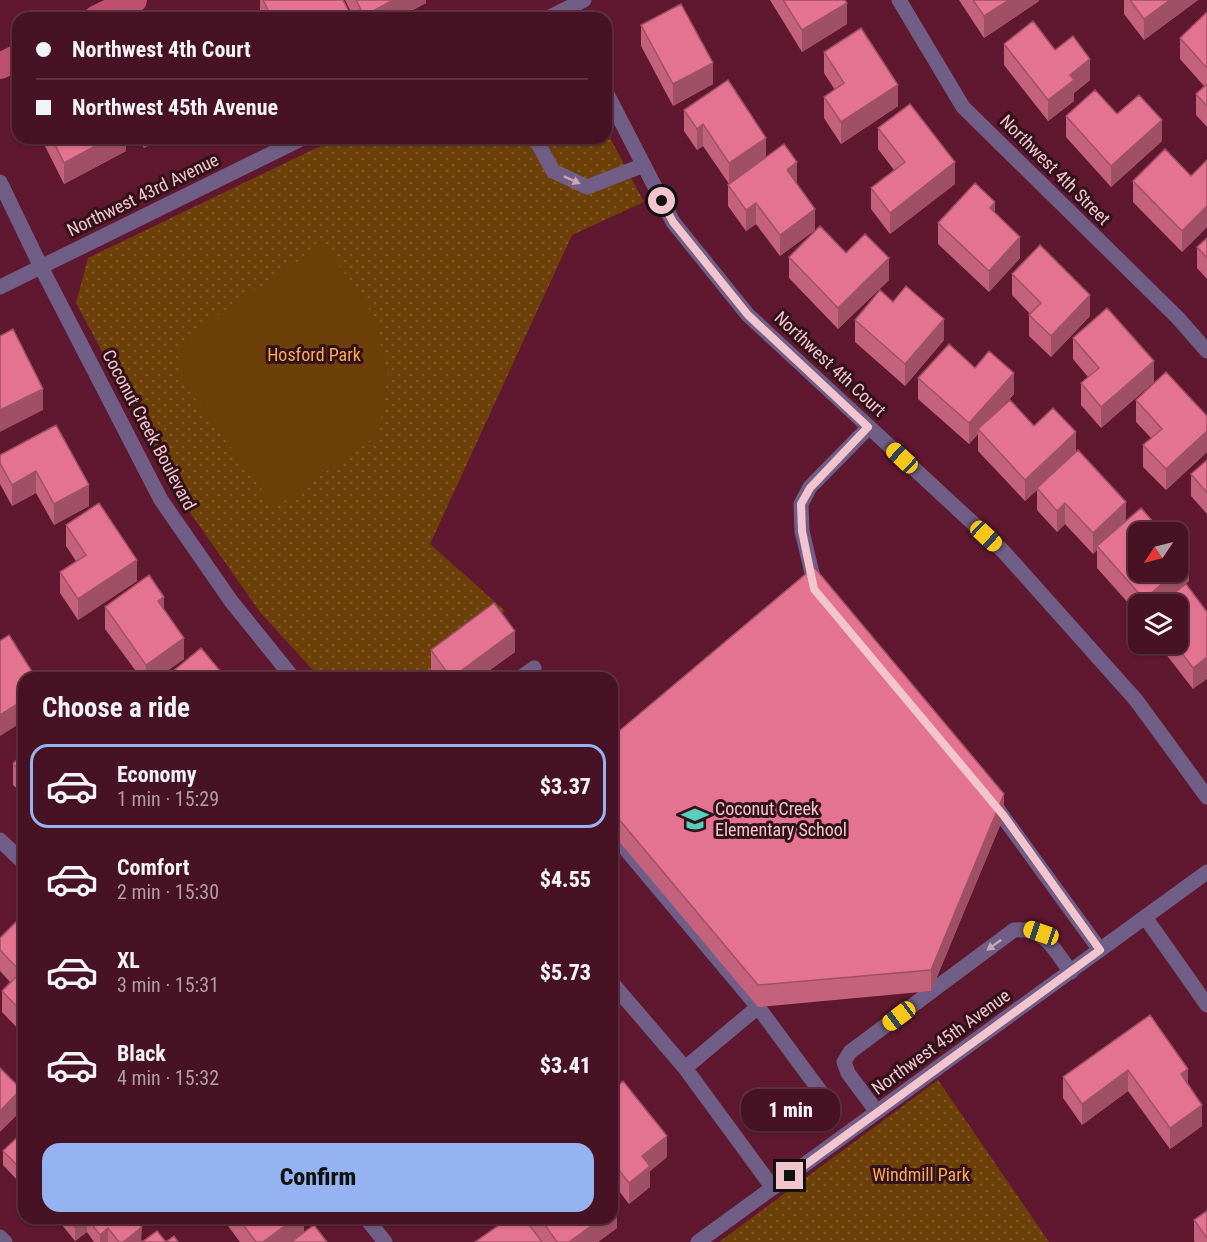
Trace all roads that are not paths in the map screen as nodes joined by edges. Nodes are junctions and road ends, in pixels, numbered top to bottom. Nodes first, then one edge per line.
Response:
1 (584, 0) edge
2 (899, 0) edge
3 (569, 12) edge
4 (612, 104) edge
5 (291, 144) edge
6 (538, 144) edge
7 (644, 165) junction
8 (0, 182) edge
9 (41, 267) junction
10 (0, 287) edge
11 (1207, 351) edge
12 (868, 427) junction
13 (822, 598) edge
14 (534, 668) dead end
15 (288, 672) edge
16 (528, 672) edge
17 (982, 788) edge
18 (1207, 797) edge
19 (618, 839) edge
20 (0, 840) edge
21 (18, 857) edge
22 (1207, 872) edge
23 (1145, 917) junction
24 (1100, 950) junction
25 (1071, 972) junction
26 (618, 990) edge
27 (1207, 1005) edge
28 (758, 1006) junction
29 (685, 1068) junction
30 (823, 1095) dead end
31 (877, 1112) junction
32 (773, 1188) junction
33 (371, 1224) edge
34 (0, 1237) edge
35 (5, 1242) edge
36 (385, 1242) edge
37 (698, 1242) edge

1 - 3 street
2 - 11 street, Northwest 4th Street
4 - 7 street, Northwest 4th Court
5 - 9 street, Northwest 43rd Avenue
6 -> 7 street
7 - 12 street, Northwest 4th Court
8 - 9 street, Coconut Creek Boulevard
9 - 10 street, Northwest 43rd Avenue
9 - 15 street, Coconut Creek Boulevard
12 - 13 street
12 - 18 street, Northwest 4th Court
14 - 16 street
17 - 24 street
19 - 28 street
20 - 21 street
22 - 23 street, Northwest 45th Avenue
23 - 24 street, Northwest 45th Avenue
23 - 27 street
24 - 25 street, Northwest 45th Avenue
25 - 31 street, Northwest 45th Avenue
25 -> 31 street
26 - 29 street
28 - 29 street
28 - 30 street
29 - 32 street
31 - 32 street, Northwest 45th Avenue
32 - 37 street, Northwest 45th Avenue
33 - 36 street
34 - 35 street

